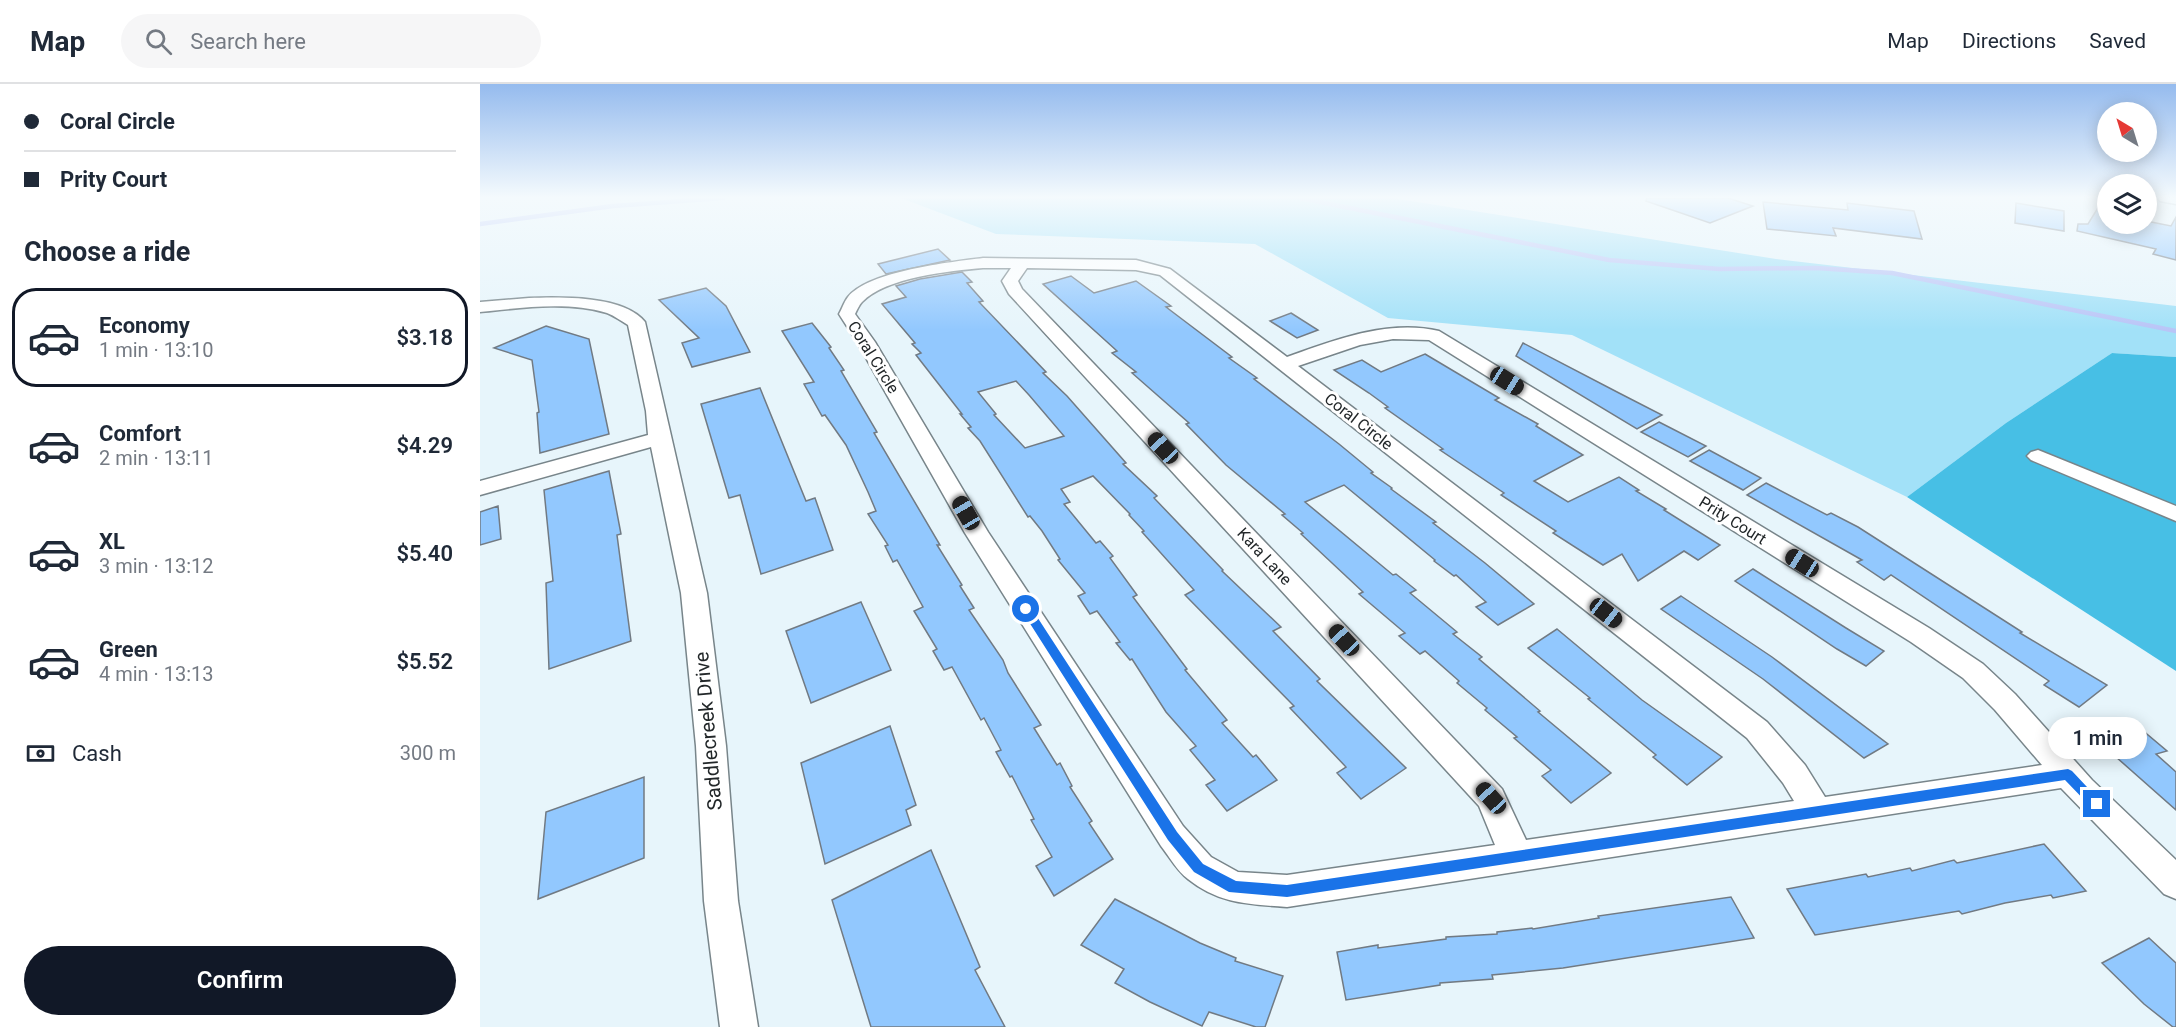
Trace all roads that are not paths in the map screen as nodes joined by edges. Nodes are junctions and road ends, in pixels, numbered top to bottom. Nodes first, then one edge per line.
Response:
1 (1022, 264) junction
2 (480, 307) edge
3 (1286, 364) junction
4 (659, 438) junction
5 (2038, 456) dead end
6 (480, 488) edge
7 (2176, 514) edge
8 (2068, 774) junction
9 (1818, 812) junction
10 (1517, 857) junction
11 (2176, 883) edge
12 (739, 1027) edge

1 - 3 street, Coral Circle
1 - 10 street, Kara Lane
1 - 10 street, Coral Circle
2 - 4 street, Saddlecreek Drive
3 - 8 street, Prity Court
3 - 9 street, Coral Circle
4 - 6 street
4 - 12 street, Saddlecreek Drive
5 - 7 street
8 - 9 street, Coral Circle
8 - 11 street, Prity Court
9 - 10 street, Coral Circle

